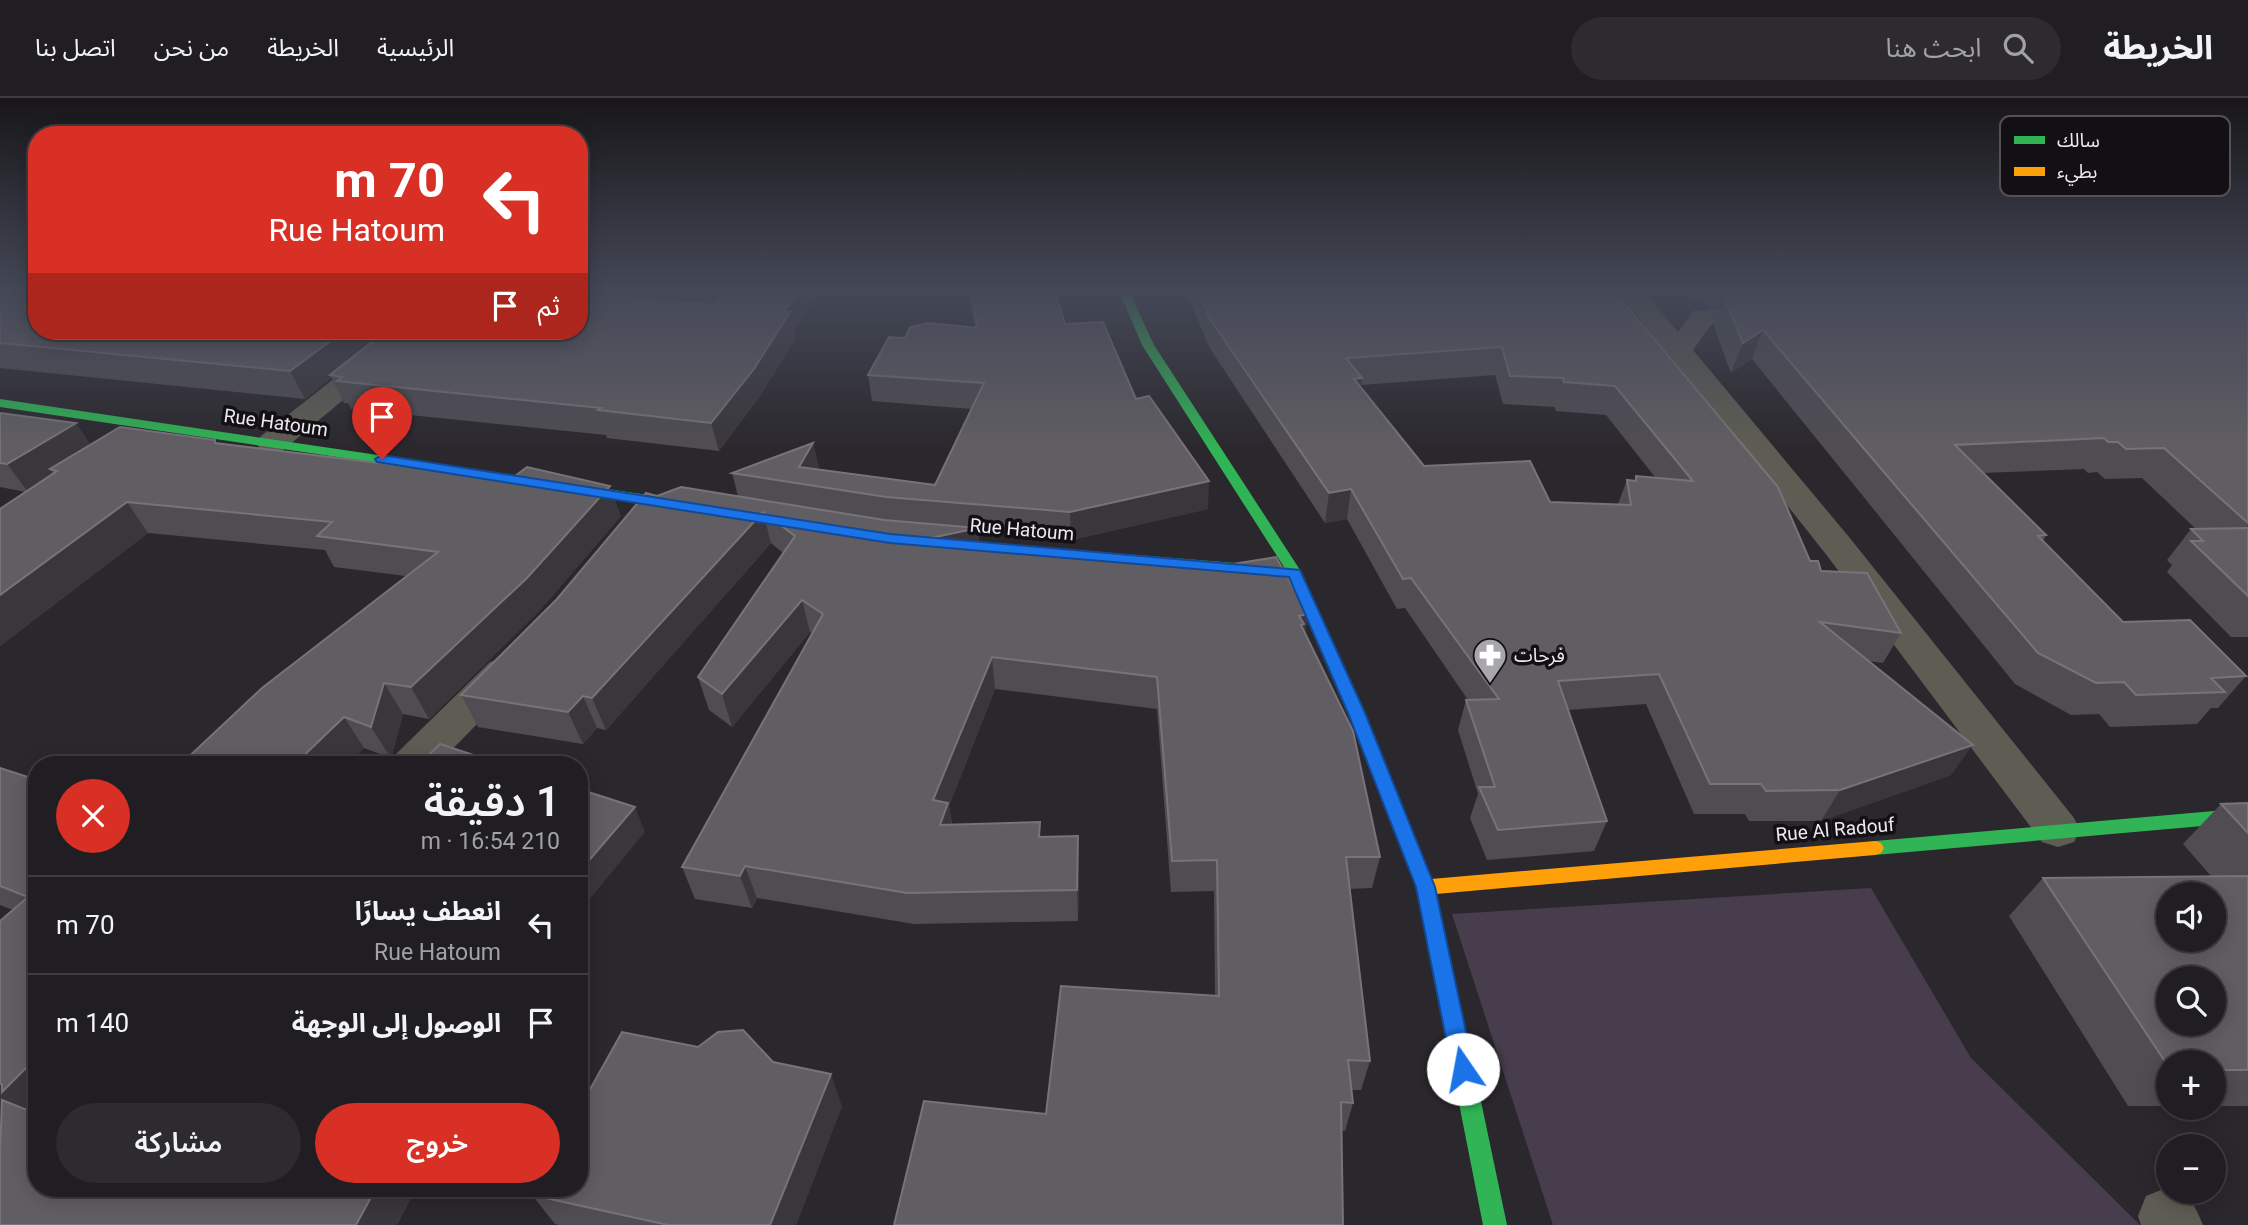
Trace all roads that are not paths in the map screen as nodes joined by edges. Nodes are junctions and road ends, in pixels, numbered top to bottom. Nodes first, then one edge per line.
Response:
1 (396, 344) edge
2 (1147, 344) edge
3 (1674, 344) edge
4 (1683, 344) edge
5 (1679, 349) junction
6 (0, 404) edge
7 (160, 427) junction
8 (272, 443) junction
9 (126, 449) edge
10 (656, 500) junction
11 (711, 509) edge
12 (631, 530) edge
13 (917, 541) edge
14 (1295, 573) junction
15 (527, 649) edge
16 (420, 756) edge
17 (2248, 815) edge
18 (2058, 830) junction
19 (1425, 887) junction
20 (1495, 1225) edge

1 - 8 street
2 - 14 street
3 - 5 street
4 - 5 street
5 - 18 street
6 - 7 street, Rue Hatoum
7 - 8 street, Rue Hatoum
7 - 9 street
8 - 10 street, Rue Hatoum
10 - 11 street, Rue Hatoum
10 - 12 street
13 - 14 street, Rue Hatoum
14 - 19 street
15 - 16 street
17 - 18 street, Rue Al Radouf
18 - 19 street, Rue Al Radouf
19 - 20 street

